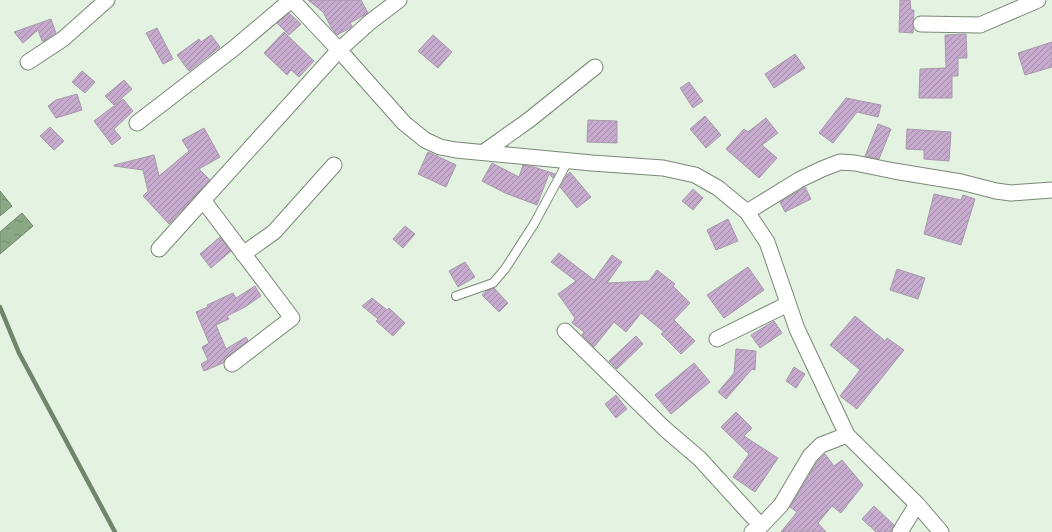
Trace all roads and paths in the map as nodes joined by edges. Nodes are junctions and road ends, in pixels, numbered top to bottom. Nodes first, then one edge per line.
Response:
1 (107, 0) edge
2 (292, 0) edge
3 (399, 0) edge
4 (1038, 0) edge
5 (921, 24) dead end
6 (339, 50) junction
7 (28, 62) dead end
8 (595, 67) dead end
9 (137, 123) dead end
10 (484, 152) junction
11 (568, 161) junction
12 (334, 165) dead end
13 (1052, 190) edge
14 (203, 200) junction
15 (747, 212) junction
16 (158, 249) dead end
17 (243, 254) junction
18 (456, 296) dead end
19 (788, 304) junction
20 (565, 331) dead end
21 (717, 339) dead end
22 (232, 364) dead end
23 (847, 436) junction
24 (917, 504) junction
25 (756, 529) edge
26 (900, 532) edge
27 (941, 532) edge

1 - 7 street
2 - 6 street
2 - 9 street
3 - 6 street
4 - 5 street
6 - 10 street
6 - 14 street
8 - 10 street
10 - 11 street
11 - 15 street
11 - 18 lane
12 - 17 street
13 - 15 street
14 - 16 street
14 - 17 street
15 - 19 street
17 - 22 street
19 - 21 street
19 - 23 street
20 - 25 street
23 - 24 street
23 - 25 street
24 - 26 street
24 - 27 street

